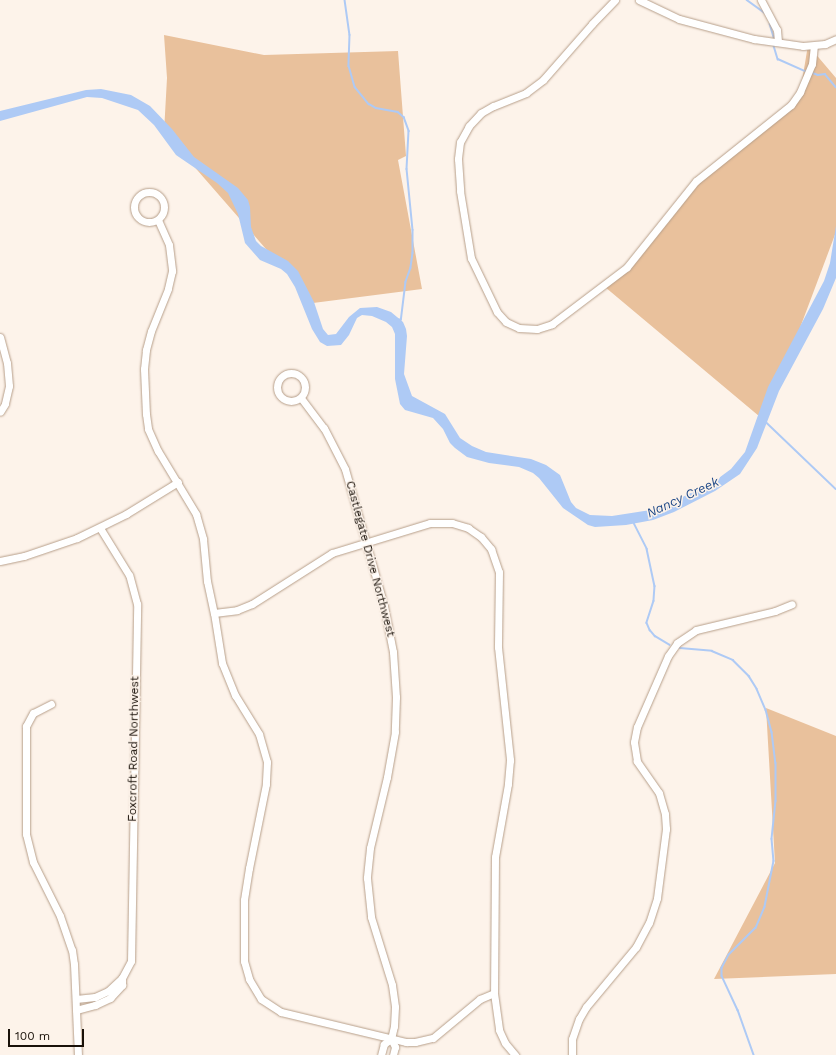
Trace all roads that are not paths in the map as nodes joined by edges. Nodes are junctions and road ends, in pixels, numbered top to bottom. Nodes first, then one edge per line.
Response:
1 (615, 0) edge
2 (639, 0) edge
3 (761, 0) edge
4 (836, 38) edge
5 (778, 42) junction
6 (814, 46) junction
7 (158, 220) junction
8 (0, 337) edge
9 (301, 398) junction
10 (0, 412) edge
11 (178, 482) junction
12 (100, 528) junction
13 (366, 541) junction
14 (0, 561) edge
15 (792, 604) dead end
16 (214, 613) junction
17 (51, 704) dead end
18 (122, 978) junction
19 (494, 993) junction
20 (76, 999) junction
21 (76, 1010) junction
22 (391, 1039) junction
23 (78, 1055) edge
24 (381, 1055) edge
25 (393, 1055) edge
26 (514, 1055) edge
27 (572, 1055) edge

1 - 6 street
2 - 5 street
3 - 5 street
4 - 6 street
5 - 6 street
7 - 7 street
7 - 11 street
8 - 10 street
9 - 9 street
9 - 13 street, Castlegate Drive Northwest
11 - 12 street
11 - 16 street
12 - 14 street
12 - 18 street, Foxcroft Road Northwest
13 - 16 street
13 - 19 street
13 - 22 street, Castlegate Drive Northwest
15 - 27 street
16 - 22 street
17 - 20 street
18 - 20 street, Foxcroft Road Northwest
18 - 21 street, Foxcroft Road Northwest
19 - 22 street
19 - 26 street
20 - 21 street
21 - 23 street
22 - 24 street, Castlegate Drive Northwest
22 - 25 street, Castlegate Drive Northwest

